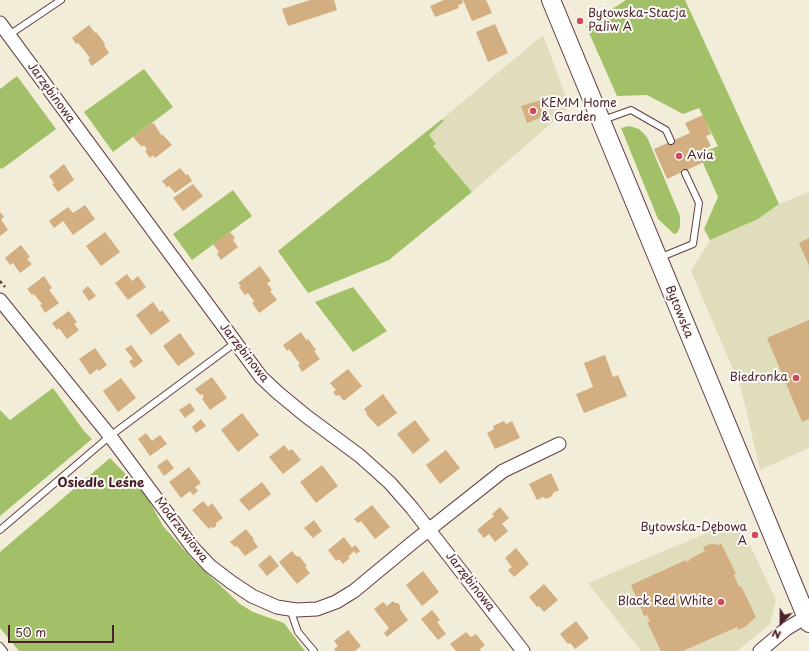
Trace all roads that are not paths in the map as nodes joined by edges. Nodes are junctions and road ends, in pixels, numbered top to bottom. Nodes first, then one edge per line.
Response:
1 (62, 0) edge
2 (550, 0) edge
3 (0, 23) edge
4 (9, 36) junction
5 (601, 121) junction
6 (671, 141) dead end
7 (685, 173) dead end
8 (657, 258) junction
9 (5, 297) edge
10 (235, 343) junction
11 (110, 436) junction
12 (559, 444) dead end
13 (429, 529) junction
14 (0, 530) edge
15 (290, 609) junction
16 (807, 620) edge
17 (0, 646) edge
18 (4, 651) edge
19 (314, 651) edge
20 (523, 651) edge
21 (760, 651) edge

1 - 4 lane
2 - 5 main road, Bytowska
3 - 4 street, Jarzębinowa
4 - 10 street, Jarzębinowa
5 - 6 lane
5 - 8 main road, Bytowska
7 - 8 lane
8 - 16 main road, Bytowska
9 - 11 street, Modrzewiowa
10 - 11 lane
10 - 13 street, Jarzębinowa
11 - 14 lane
11 - 15 street, Modrzewiowa
12 - 13 street, Modrzewiowa
13 - 15 street, Modrzewiowa
13 - 20 street, Jarzębinowa
15 - 19 lane
16 - 21 street
17 - 18 lane

